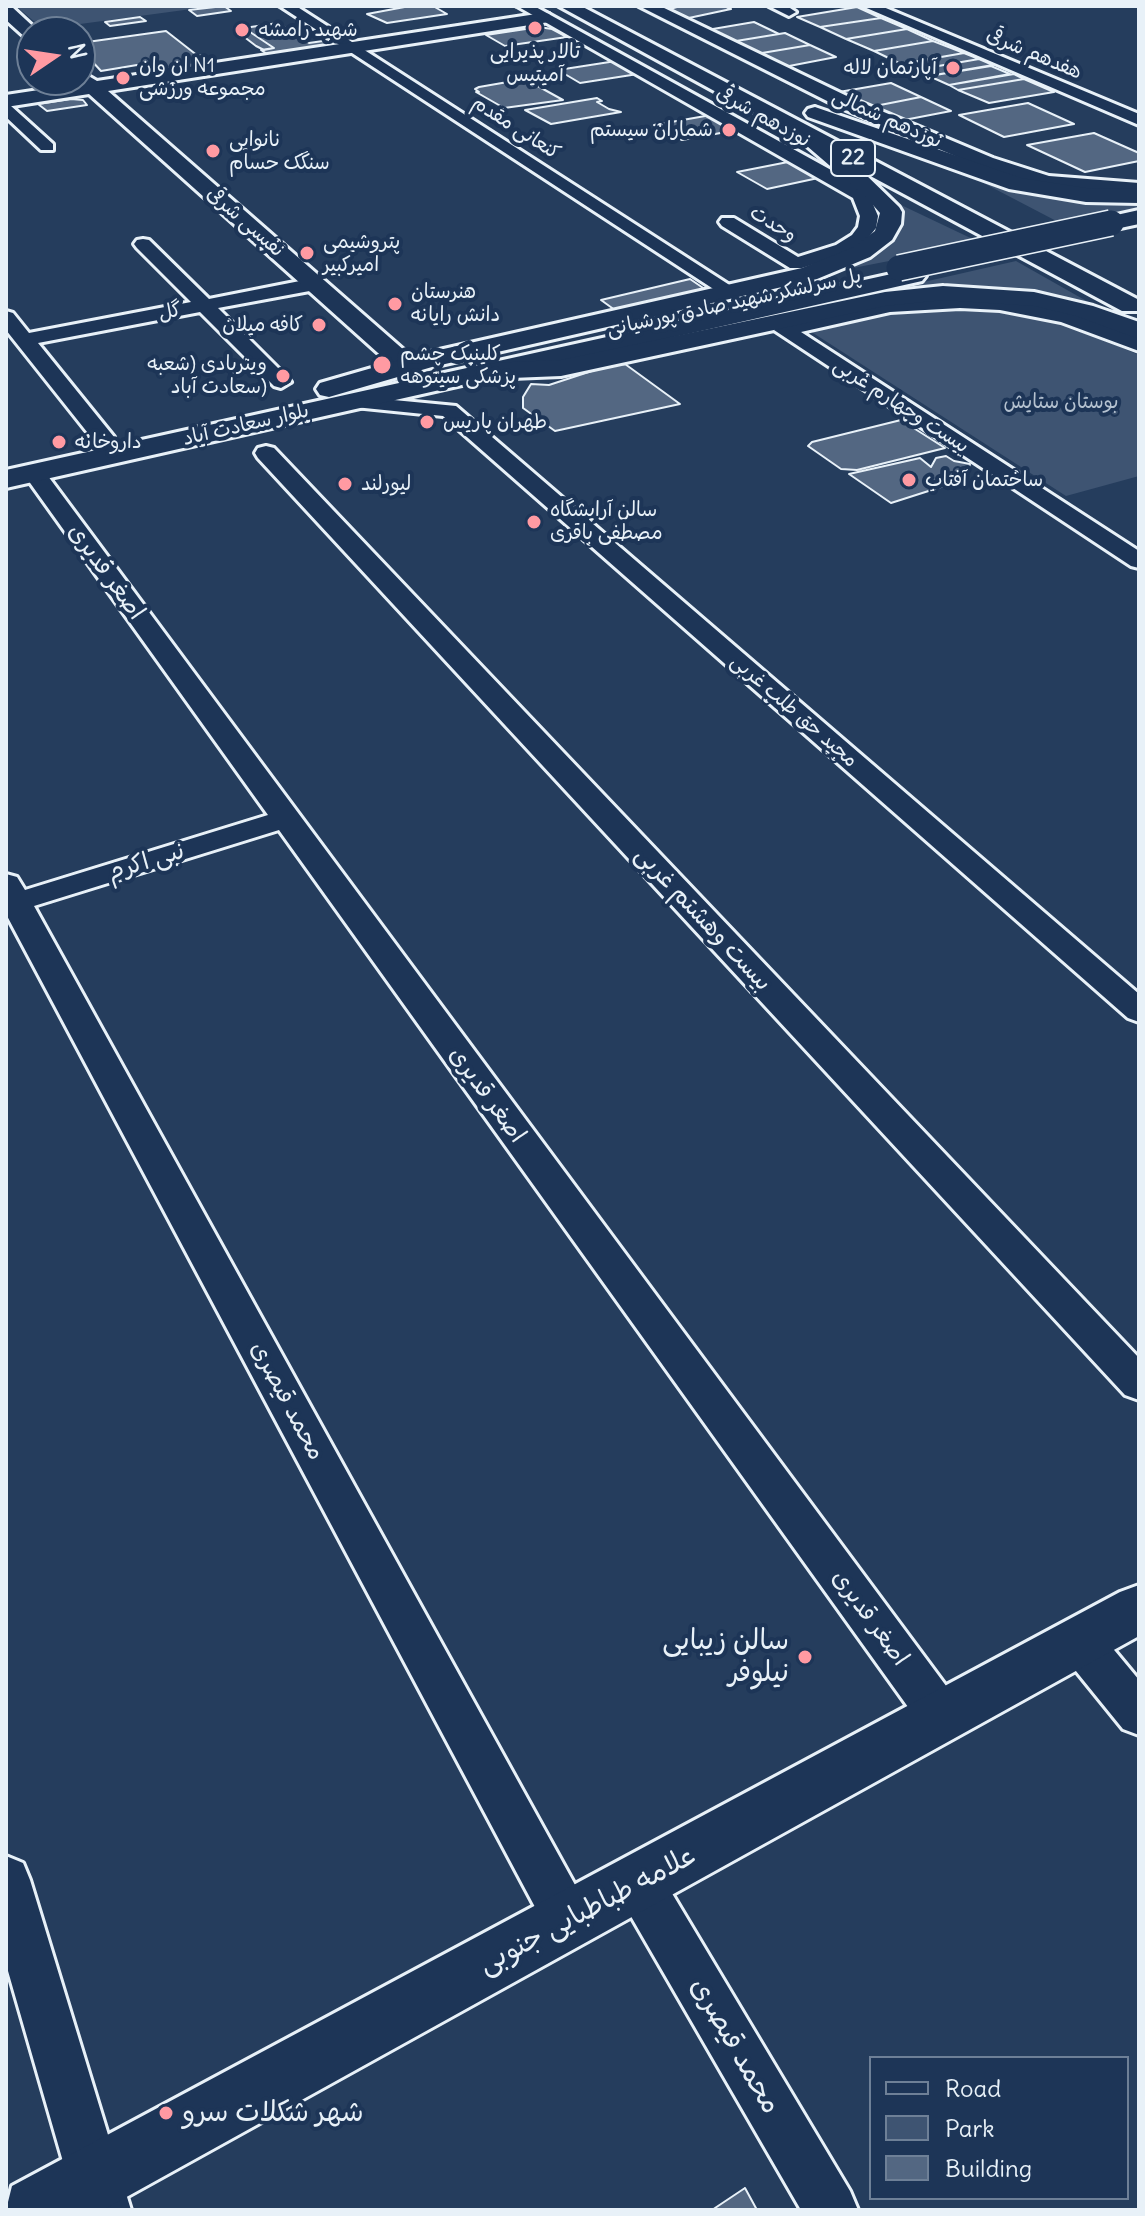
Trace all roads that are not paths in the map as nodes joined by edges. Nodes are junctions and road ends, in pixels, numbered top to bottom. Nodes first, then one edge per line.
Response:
1 (287, 6) edge
2 (524, 6) edge
3 (568, 6) edge
4 (608, 6) edge
5 (647, 6) edge
6 (869, 6) edge
7 (543, 18) junction
8 (352, 48) junction
9 (96, 81) edge
10 (96, 91) edge
11 (27, 96) edge
12 (6, 101) edge
13 (6, 109) edge
14 (1139, 120) edge
15 (806, 121) junction
16 (47, 147) dead end
17 (947, 181) dead end
18 (1139, 189) edge
19 (1139, 196) edge
20 (728, 222) dead end
21 (1028, 222) dead end
22 (1128, 224) edge
23 (143, 244) dead end
24 (1083, 250) dead end
25 (796, 264) joint
26 (906, 272) junction
27 (315, 284) junction
28 (722, 286) dead end
29 (204, 305) junction
30 (1139, 310) edge
31 (6, 317) edge
32 (1139, 331) edge
33 (25, 340) junction
34 (1139, 345) edge
35 (396, 356) dead end
36 (487, 371) junction
37 (281, 382) dead end
38 (340, 395) junction
39 (103, 437) junction
40 (266, 453) dead end
41 (15, 470) edge
42 (1139, 561) edge
43 (286, 819) junction
44 (9, 896) edge
45 (1139, 1011) edge
46 (1139, 1384) edge
47 (1139, 1609) edge
48 (1079, 1641) junction
49 (1139, 1714) edge
50 (942, 1717) junction
51 (6, 1880) edge
52 (638, 1882) junction
53 (568, 1920) junction
54 (100, 2194) edge
55 (36, 2210) edge
56 (831, 2210) edge

1 - 8 street, کنعانی مقدم
2 - 7 street, نوزدهم شرقی
3 - 15 main road, 22
4 - 15 main road, 22
5 - 18 street, نوزدهم شمالی
6 - 14 street, هفدهم شرقی
7 - 8 street
7 - 25 street, نوزدهم شرقی
8 - 9 street
8 - 28 street, کنعانی مقدم
10 - 27 street, نفیسی شرقی
11 - 12 street
13 - 16 street
15 - 17 main road, 22
15 - 19 main road
15 - 30 main road, 22
15 - 38 main road
20 - 25 street, وحدت
21 - 24 main road
22 - 26 main road, پل سرلشکر شهید صادق پورشیانی
23 - 29 street
26 - 36 main road, پل سرلشکر شهید صادق پورشیانی
26 - 38 main road, پل سرلشکر شهید صادق پورشیانی
27 - 29 street, گل
27 - 35 street, نفیسی شرقی
29 - 33 street, گل
29 - 37 street
31 - 33 street
32 - 36 main road
33 - 39 street
34 - 42 street, بیست وچهارم غربی
36 - 38 main road, بلوار سعادت آباد
38 - 39 main road, بلوار سعادت آباد
38 - 41 main road, بلوار سعادت آباد
38 - 45 street, مجید حق طلب غربی
39 - 41 main road, بلوار سعادت آباد
40 - 46 street, بیست وهشتم غربی
41 - 43 street, اصغر قدیری
43 - 44 street, نبی اکرم
43 - 50 street, اصغر قدیری
44 - 53 street, محمد قیصری
47 - 48 street, علامه طباطبایی جنوبی
48 - 49 street
48 - 50 street, علامه طباطبایی جنوبی
50 - 52 street, علامه طباطبایی جنوبی
51 - 54 street
52 - 53 street, علامه طباطبایی جنوبی
52 - 56 street, محمد قیصری
53 - 54 street, علامه طباطبایی جنوبی
54 - 55 street, علامه طباطبایی جنوبی

